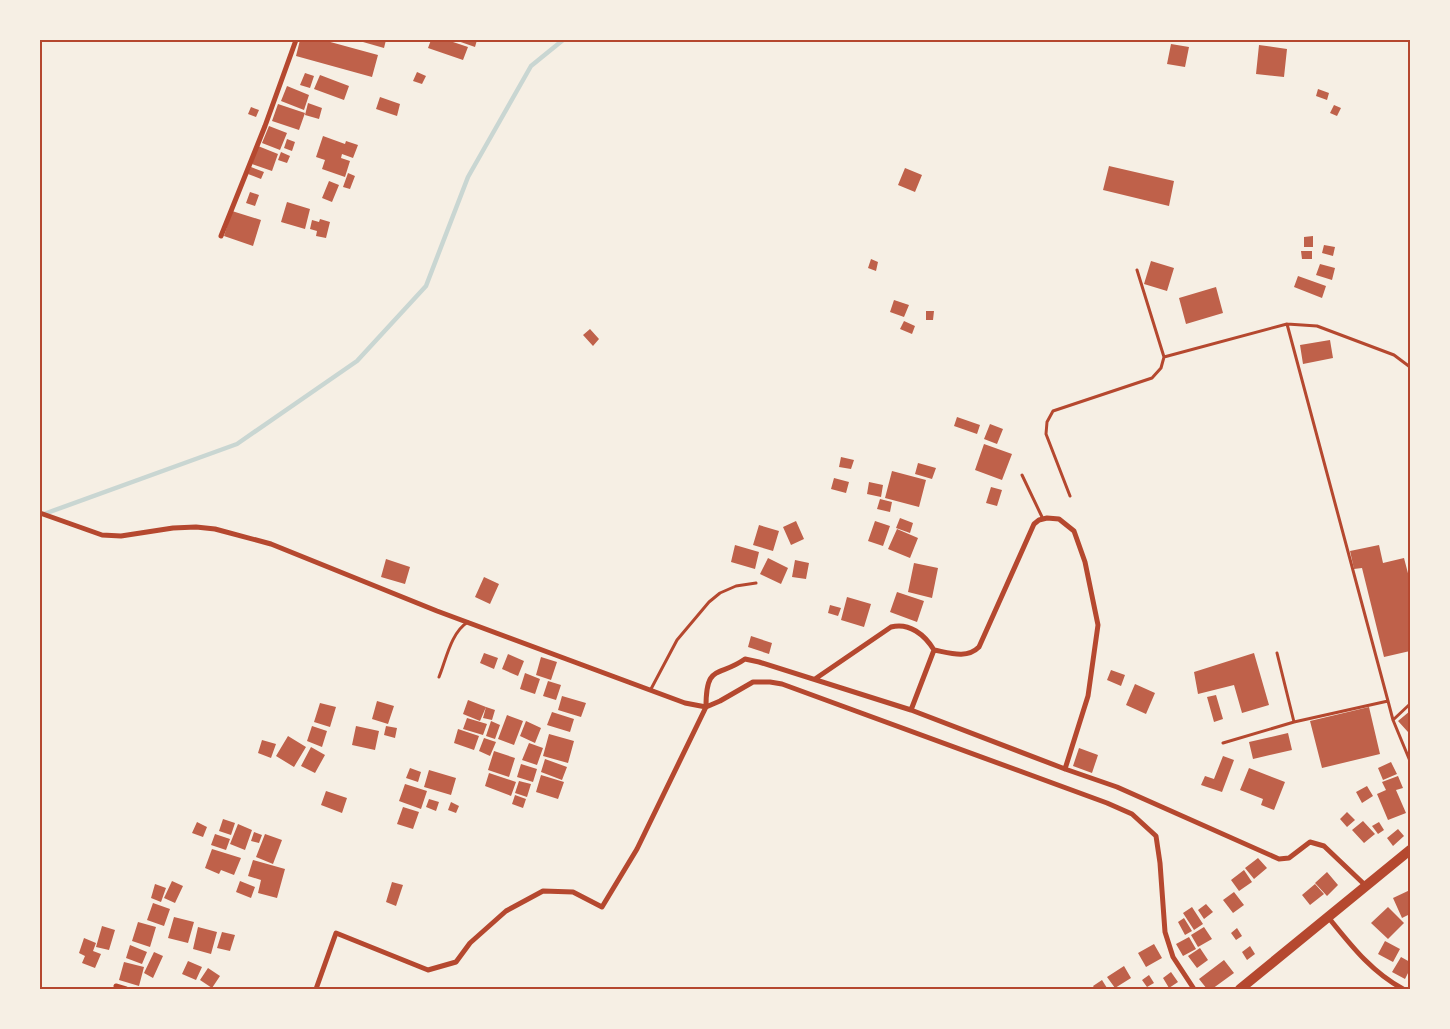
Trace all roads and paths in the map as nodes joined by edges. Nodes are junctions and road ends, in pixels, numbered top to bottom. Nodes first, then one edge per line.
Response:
1 (296, 40) edge
2 (221, 236) dead end
3 (1137, 270) dead end
4 (1287, 324) junction
5 (1164, 358) junction
6 (1410, 368) edge
7 (1022, 475) dead end
8 (1070, 496) dead end
9 (40, 513) edge
10 (1043, 519) junction
11 (756, 583) dead end
12 (468, 622) junction
13 (934, 650) junction
14 (1277, 653) dead end
15 (439, 677) dead end
16 (815, 679) junction
17 (651, 689) junction
18 (1388, 700) junction
19 (1410, 704) edge
20 (706, 707) junction
21 (911, 710) junction
22 (1393, 720) junction
23 (1294, 722) junction
24 (1223, 743) dead end
25 (1410, 761) edge
26 (1065, 770) junction
27 (1410, 850) edge
28 (1365, 886) junction
29 (1328, 916) junction
30 (116, 986) dead end
31 (126, 989) edge
32 (316, 989) edge
33 (1194, 989) edge
34 (1240, 989) edge
35 (1403, 989) edge

1 - 2 street
3 - 5 lane
4 - 5 lane
4 - 6 lane
4 - 18 lane
5 - 8 lane
7 - 10 lane
9 - 12 street
10 - 13 street
10 - 26 street
11 - 17 lane
12 - 15 lane
12 - 17 street
13 - 16 street
13 - 21 street
14 - 23 lane
16 - 20 street
16 - 21 street
17 - 20 street
18 - 22 lane
18 - 23 lane
19 - 22 lane
20 - 32 street
20 - 33 street
21 - 26 street
22 - 25 lane
23 - 24 lane
26 - 28 street
27 - 28 highway
28 - 29 highway
29 - 34 highway
29 - 35 street
30 - 31 street

